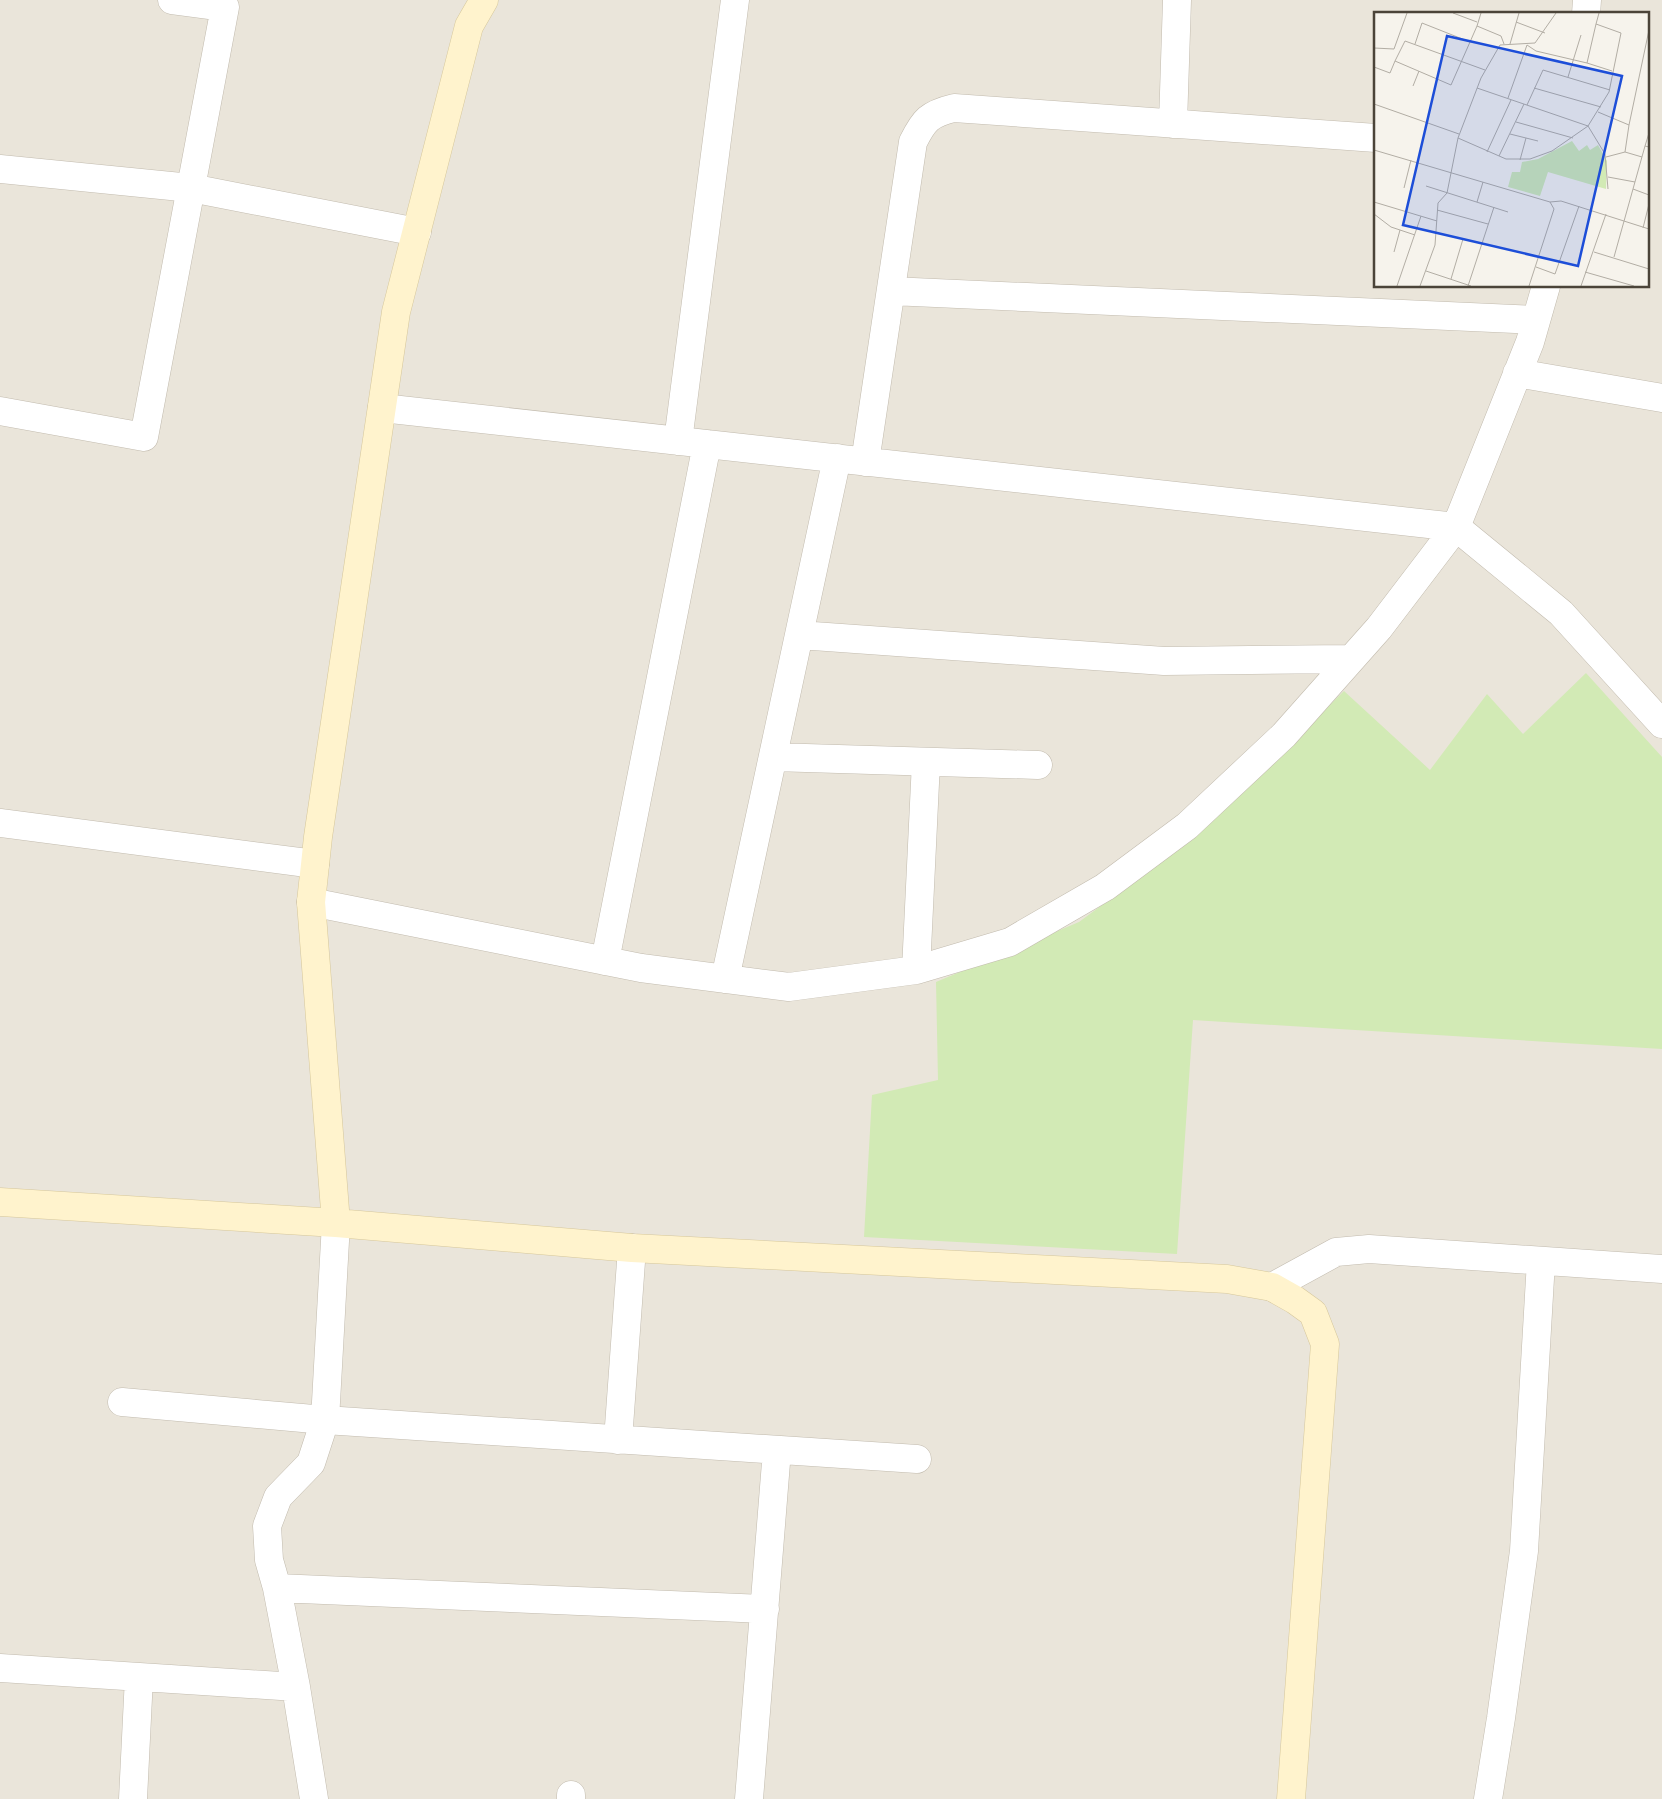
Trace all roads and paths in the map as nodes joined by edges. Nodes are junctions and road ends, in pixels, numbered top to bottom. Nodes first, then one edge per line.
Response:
1 (172, 0) edge
2 (484, 0) edge
3 (735, 0) edge
4 (1177, 0) edge
5 (225, 4) edge
6 (1173, 124) junction
7 (1374, 138) edge
8 (0, 169) edge
9 (191, 188) junction
10 (417, 232) junction
11 (1545, 288) edge
12 (890, 291) junction
13 (1536, 320) junction
14 (1517, 373) junction
15 (1662, 398) edge
16 (382, 408) junction
17 (0, 411) edge
18 (678, 441) junction
19 (707, 444) junction
20 (837, 458) junction
21 (865, 462) junction
22 (1456, 527) junction
23 (799, 635) junction
24 (1351, 659) junction
25 (1662, 724) edge
26 (772, 757) junction
27 (926, 762) junction
28 (1038, 765) dead end
29 (0, 823) edge
30 (315, 864) junction
31 (311, 902) junction
32 (605, 961) junction
33 (916, 970) junction
34 (725, 979) junction
35 (0, 1202) edge
36 (336, 1223) junction
37 (632, 1248) junction
38 (1541, 1261) junction
39 (1662, 1269) edge
40 (1272, 1287) junction
41 (122, 1402) dead end
42 (325, 1420) junction
43 (618, 1440) junction
44 (777, 1450) junction
45 (917, 1459) dead end
46 (277, 1588) junction
47 (764, 1609) junction
48 (0, 1668) edge
49 (139, 1677) junction
50 (296, 1687) junction
51 (133, 1799) edge
52 (314, 1799) edge
53 (749, 1799) edge
54 (1291, 1799) edge
55 (1488, 1799) edge

1 - 5 street
2 - 10 street
3 - 18 street
4 - 6 street
5 - 9 street
6 - 7 street
6 - 12 street
8 - 9 street
9 - 10 street
9 - 17 street
10 - 16 street
11 - 13 street
12 - 13 street
12 - 21 street
13 - 14 street
14 - 15 street
14 - 22 street
16 - 18 street
16 - 30 street
18 - 19 street
19 - 20 street
19 - 32 street
20 - 21 street
20 - 23 street
21 - 22 street
22 - 24 street
22 - 25 street
23 - 24 street
23 - 26 street
24 - 33 street
26 - 27 street
26 - 34 street
27 - 28 street
27 - 33 street
29 - 30 street
30 - 31 street
31 - 32 street
31 - 36 street
32 - 34 street
33 - 34 street
35 - 36 street
36 - 37 street
36 - 42 street
37 - 40 street
37 - 43 street
38 - 39 street
38 - 40 street
38 - 55 street
40 - 54 street
41 - 42 street
42 - 43 street
42 - 46 street
43 - 44 street
44 - 45 street
44 - 47 street
46 - 47 street
46 - 50 street
47 - 53 street
48 - 49 street
49 - 50 street
49 - 51 street
50 - 52 street

